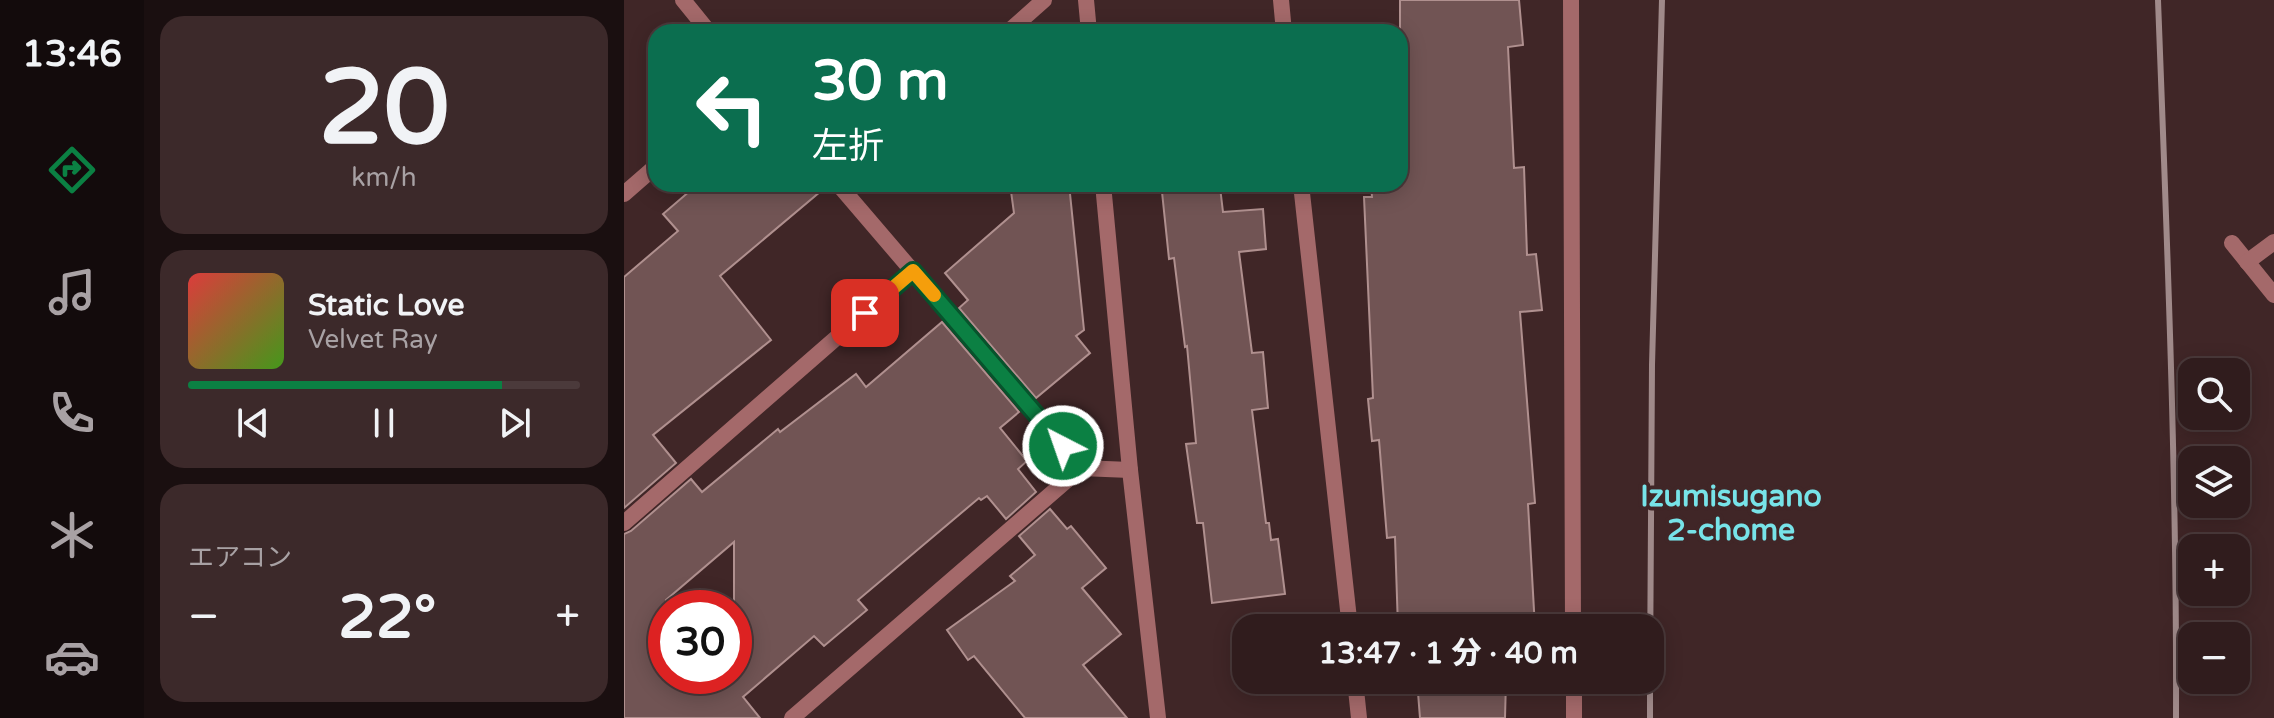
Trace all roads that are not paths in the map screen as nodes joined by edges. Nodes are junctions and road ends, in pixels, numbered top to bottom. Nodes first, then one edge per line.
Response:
1 (683, 0) edge
2 (1044, 0) edge
3 (1086, 0) edge
4 (1281, 0) edge
5 (1571, 0) edge
6 (702, 24) edge
7 (1017, 24) edge
8 (1088, 24) edge
9 (1283, 24) edge
10 (648, 173) edge
11 (845, 192) edge
12 (1104, 192) edge
13 (1302, 192) edge
14 (624, 194) edge
15 (2274, 242) edge
16 (2232, 243) dead end
17 (2247, 262) junction
18 (913, 271) junction
19 (2274, 295) edge
20 (1081, 468) junction
21 (1130, 470) junction
22 (624, 523) edge
23 (1348, 614) edge
24 (1573, 614) edge
25 (1356, 694) edge
26 (1574, 694) edge
27 (792, 718) edge
28 (1158, 718) edge
29 (1359, 718) edge
30 (1574, 718) edge

1 - 6 street
2 - 7 street
3 - 8 street
4 - 9 street
5 - 24 street
10 - 14 street
11 - 18 street
12 - 21 street
13 - 23 street
15 - 17 street
16 - 17 street
17 - 19 street
18 - 20 street
18 - 22 street
20 - 21 street
20 - 27 street
21 - 28 street
25 - 29 street
26 - 30 street

